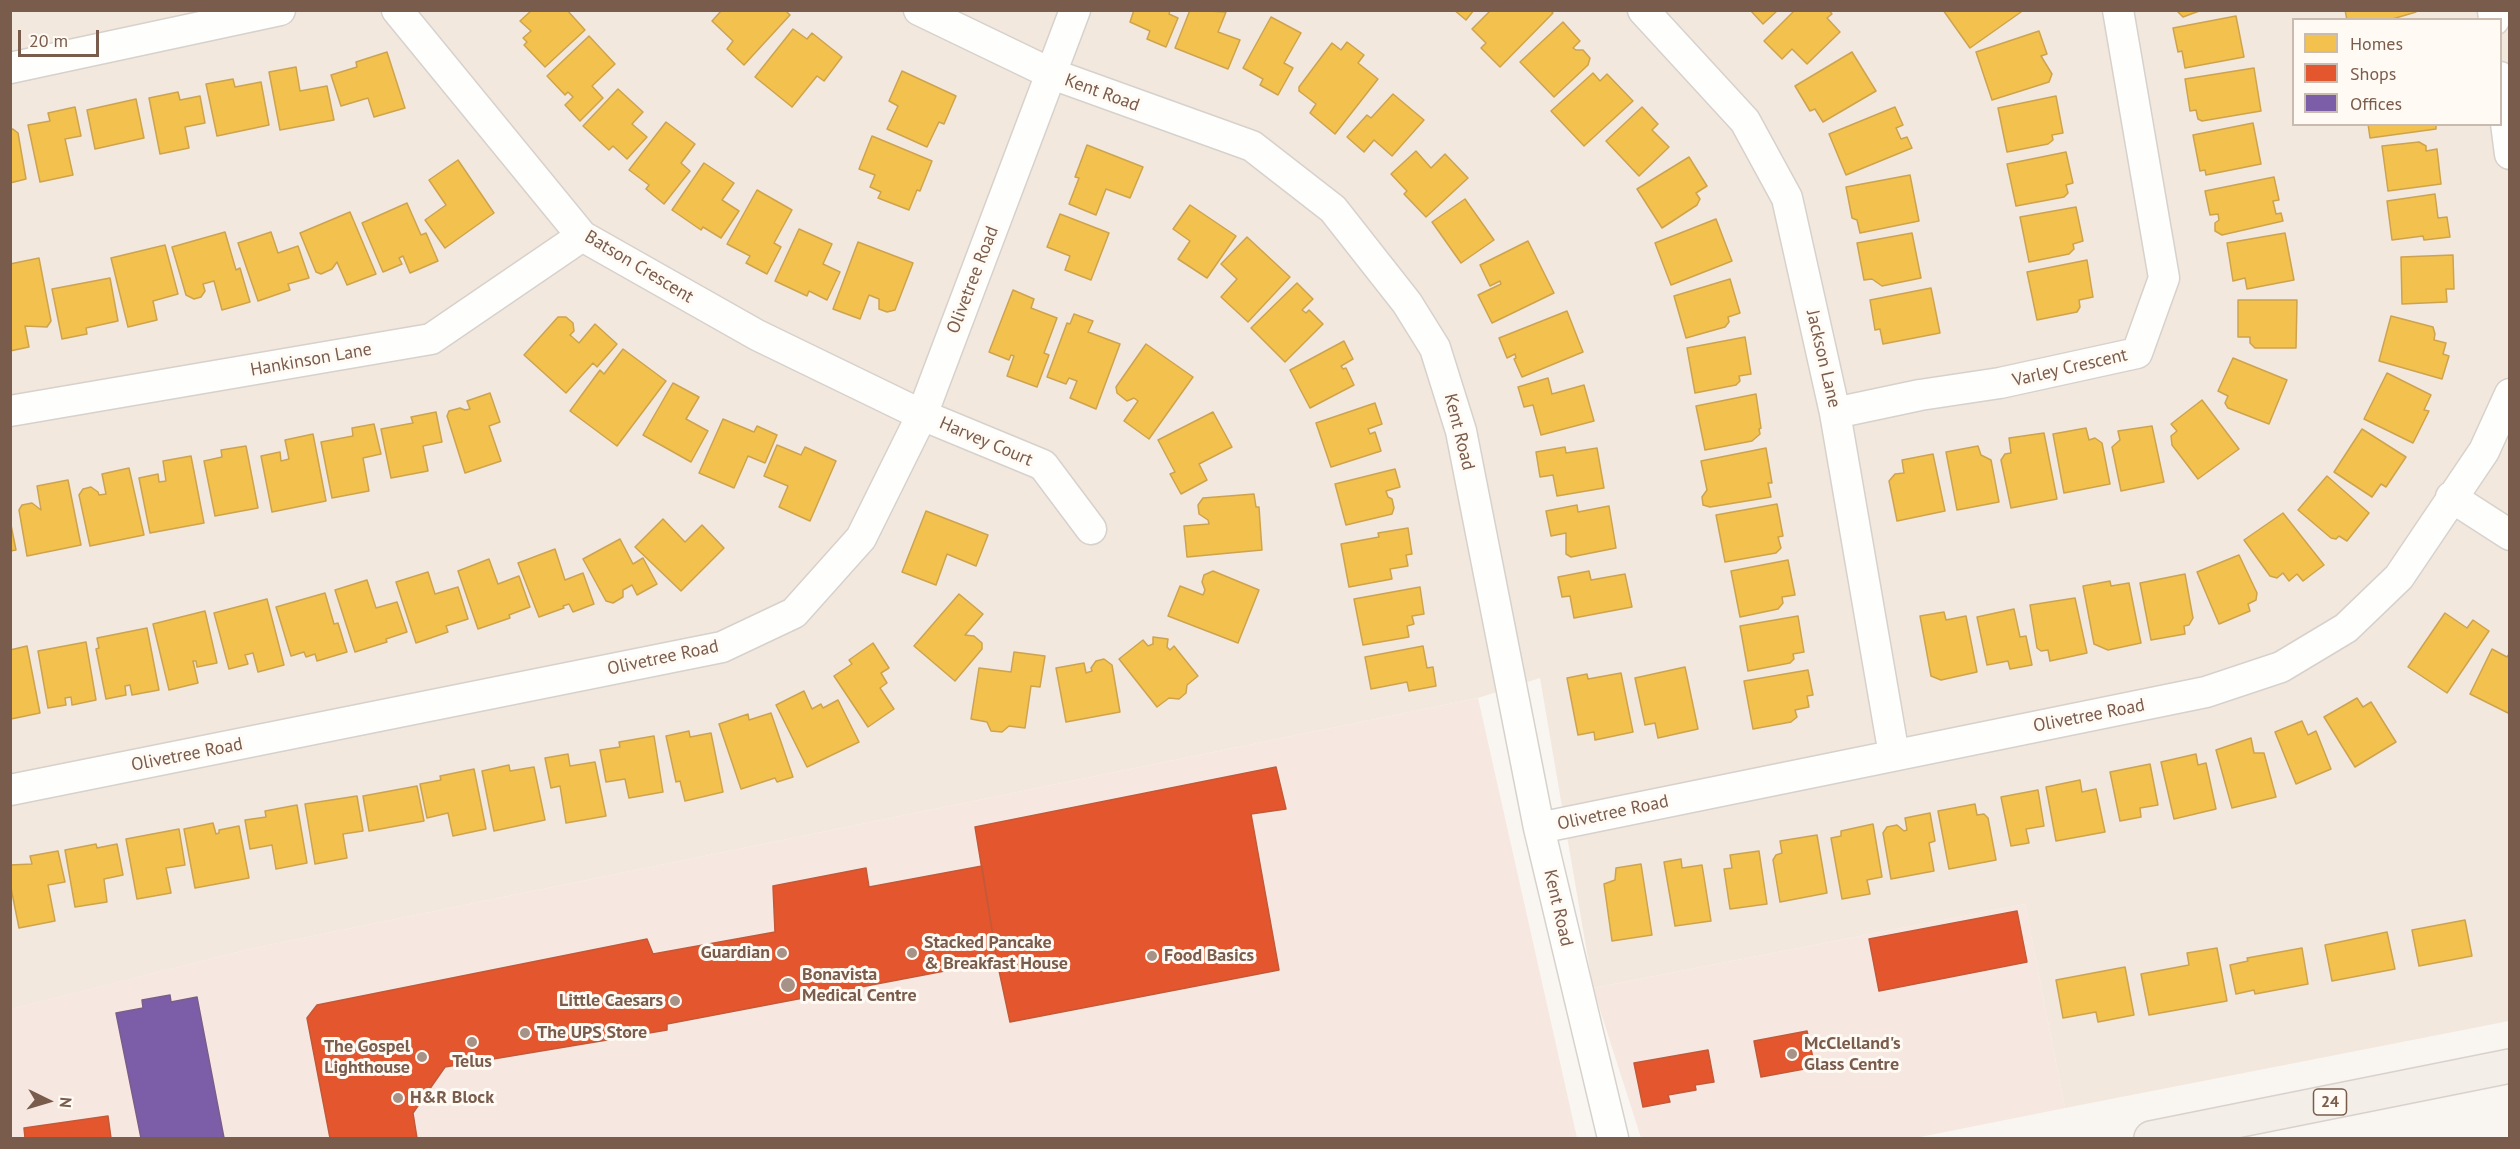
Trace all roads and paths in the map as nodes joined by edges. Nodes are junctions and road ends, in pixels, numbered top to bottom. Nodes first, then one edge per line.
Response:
1 (279, 10) edge
2 (397, 10) edge
3 (919, 10) edge
4 (1075, 10) edge
5 (1643, 10) edge
6 (2118, 10) edge
7 (10, 68) edge
8 (1052, 74) junction
9 (2502, 92) edge
10 (2510, 154) edge
11 (582, 236) junction
12 (2510, 394) edge
13 (10, 411) edge
14 (1835, 413) junction
15 (922, 415) junction
16 (2451, 497) junction
17 (1091, 530) dead end
18 (2510, 534) edge
19 (1894, 755) junction
20 (10, 790) edge
21 (1539, 828) junction
22 (2510, 1066) edge
23 (1613, 1138) edge
24 (2151, 1138) edge

1 - 7 street
2 - 11 street, Batson Crescent
3 - 8 street, Kent Road
4 - 8 street, Olivetree Road
5 - 14 street, Jackson Lane
6 - 14 street, Varley Crescent
8 - 15 street, Olivetree Road
8 - 21 street, Kent Road
9 - 10 street
11 - 13 street, Hankinson Lane
11 - 15 street, Batson Crescent
12 - 16 street, Olivetree Road
14 - 19 street, Jackson Lane
15 - 17 street, Harvey Court
15 - 20 street, Olivetree Road
16 - 18 street
16 - 19 street, Olivetree Road
19 - 21 street, Olivetree Road
21 - 23 street, Kent Road
22 - 24 main road, 24

